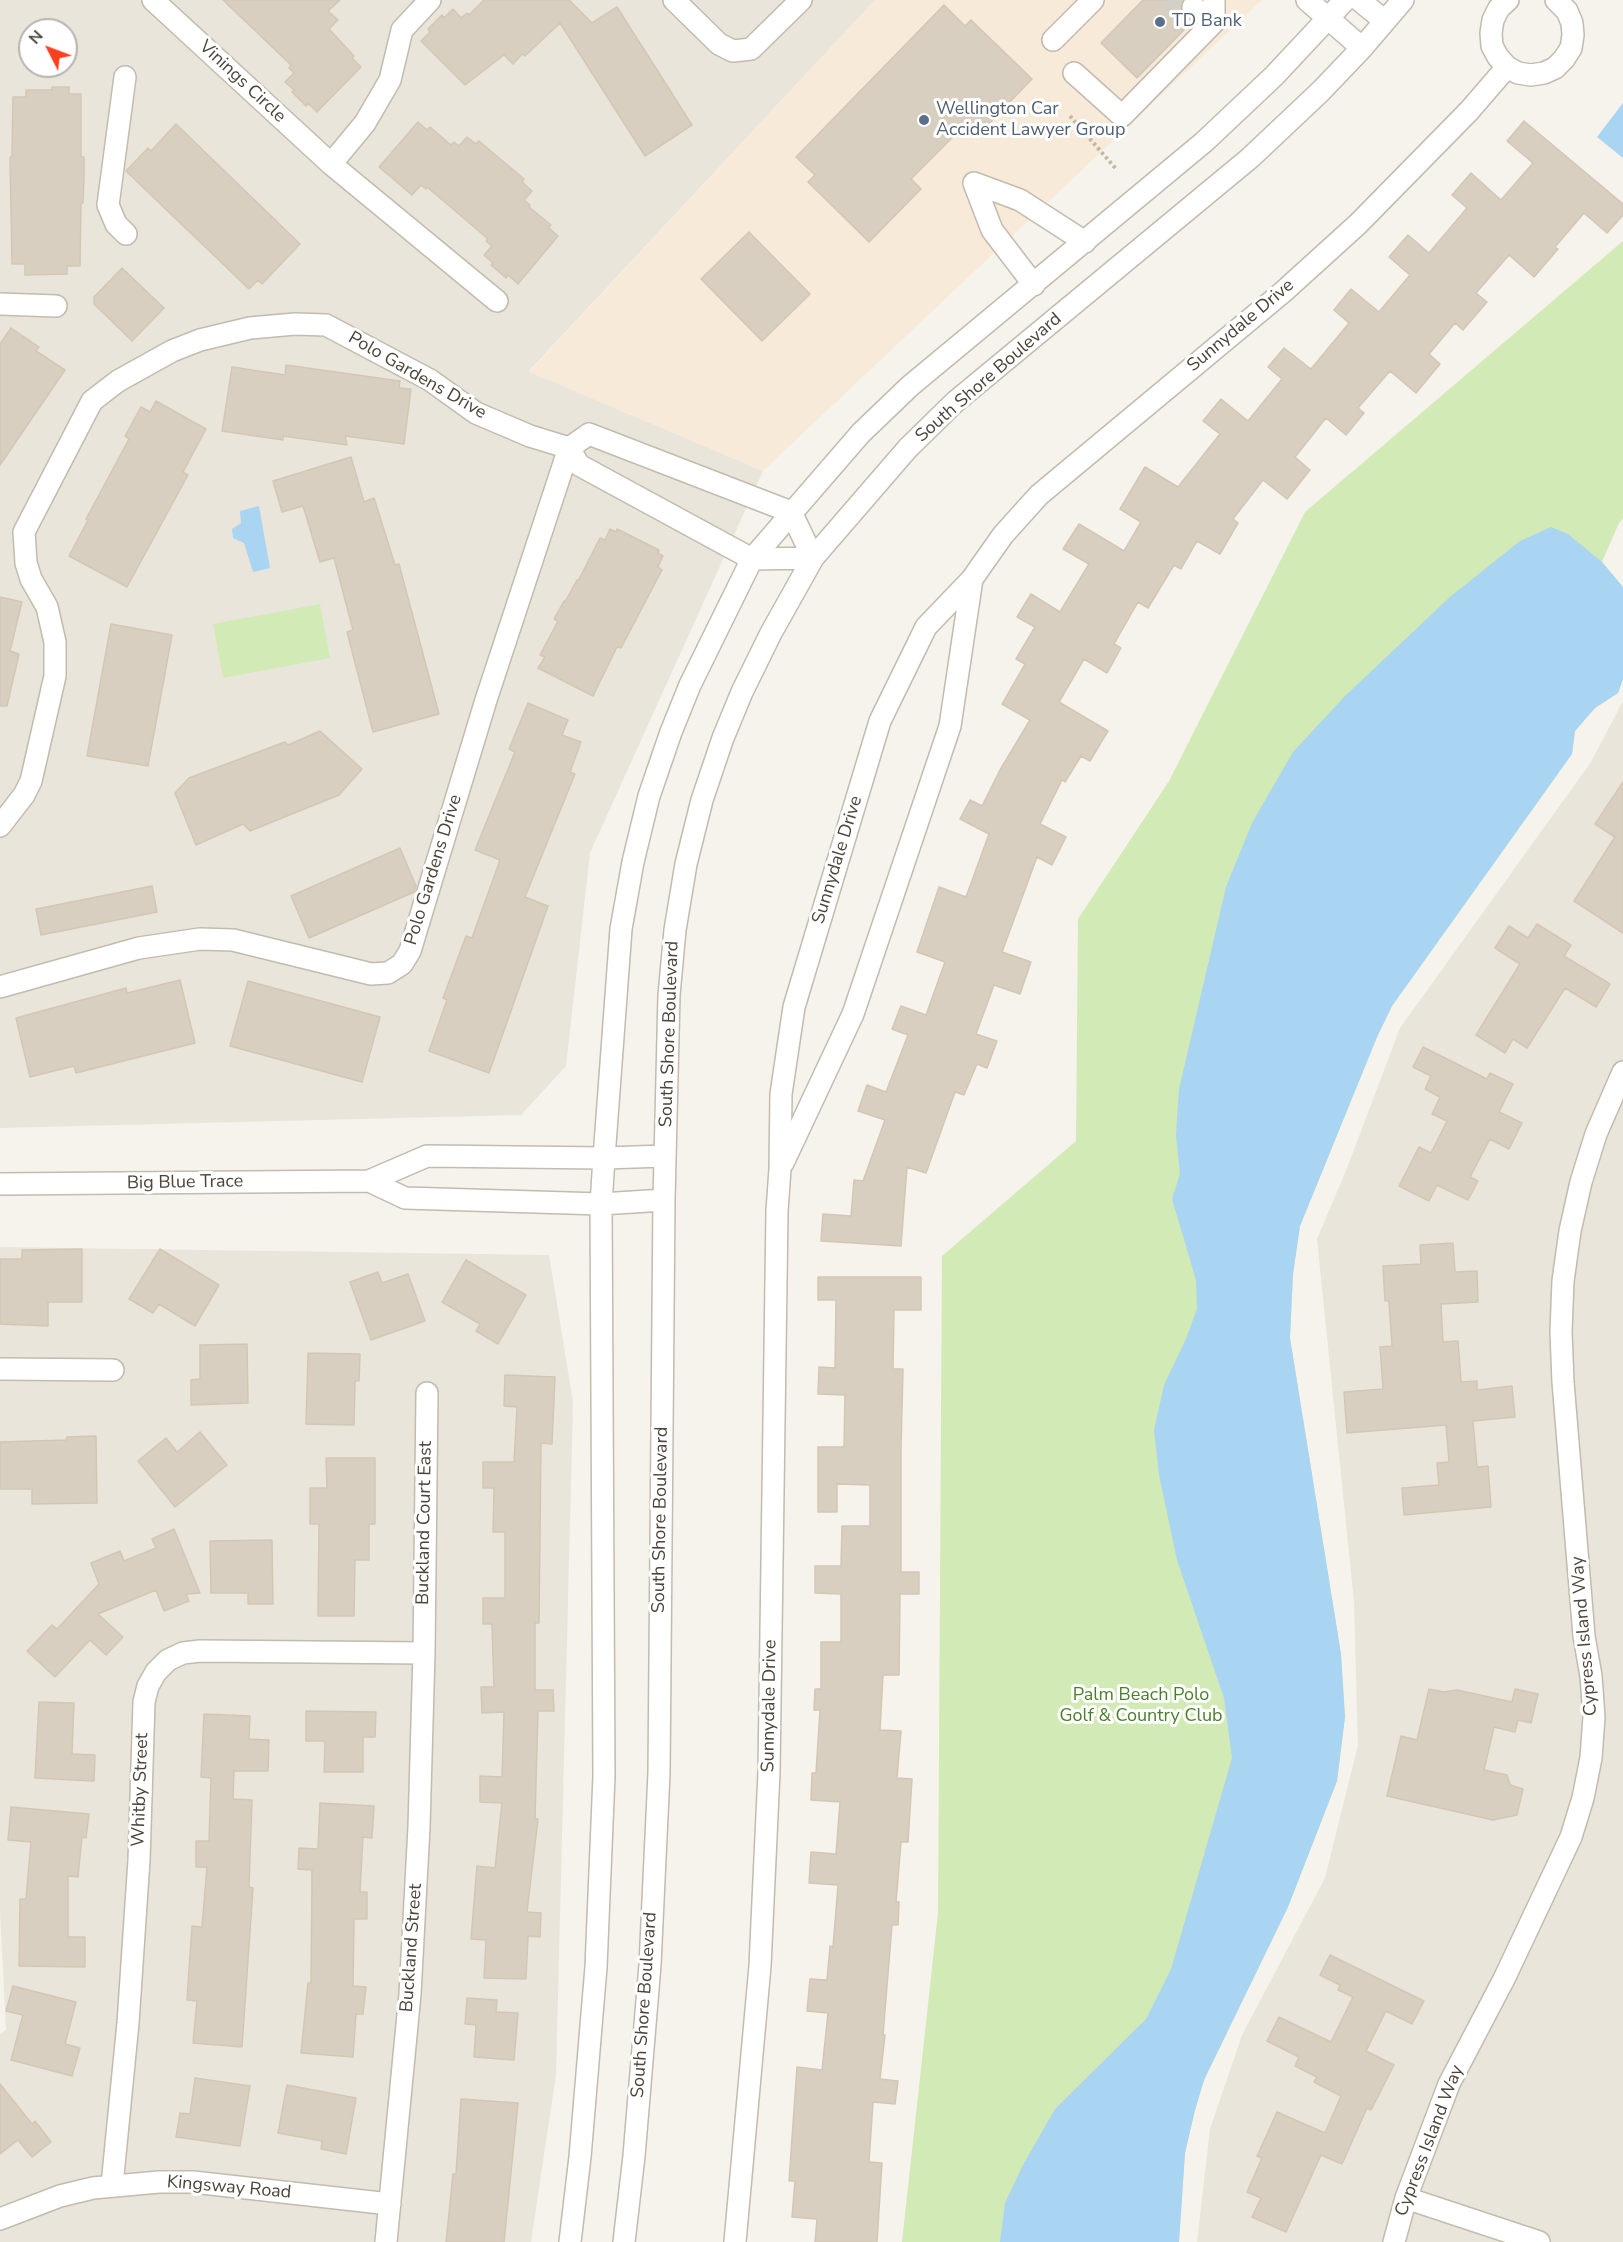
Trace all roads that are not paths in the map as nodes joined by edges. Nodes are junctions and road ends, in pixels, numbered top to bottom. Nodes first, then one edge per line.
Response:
1 (153, 0) edge
2 (430, 0) edge
3 (674, 0) edge
4 (801, 0) edge
5 (1093, 0) edge
6 (1214, 0) edge
7 (1307, 0) edge
8 (1346, 0) edge
9 (1359, 0) edge
10 (1403, 0) edge
11 (1508, 0) edge
12 (1558, 0) edge
13 (1193, 8) tunnel mouth
14 (1327, 19) junction
15 (1385, 21) junction
16 (1208, 28) junction
17 (1053, 40) dead end
18 (1362, 48) junction
19 (1507, 67) junction
20 (1074, 74) dead end
21 (124, 77) dead end
22 (331, 164) junction
23 (126, 234) dead end
24 (1085, 242) junction
25 (1034, 285) junction
26 (497, 301) dead end
27 (0, 304) edge
28 (56, 306) dead end
29 (569, 448) junction
30 (791, 512) junction
31 (813, 558) junction
32 (752, 559) junction
33 (972, 579) junction
34 (0, 826) edge
35 (0, 987) edge
36 (1623, 1072) edge
37 (665, 1156) junction
38 (604, 1158) junction
39 (780, 1169) junction
40 (369, 1181) junction
41 (0, 1184) edge
42 (664, 1200) junction
43 (601, 1204) junction
44 (0, 1369) edge
45 (113, 1370) dead end
46 (427, 1394) dead end
47 (424, 1653) junction
48 (112, 2185) junction
49 (1406, 2198) junction
50 (390, 2204) junction
51 (0, 2219) edge
52 (386, 2242) edge
53 (570, 2242) edge
54 (624, 2242) edge
55 (735, 2242) edge
56 (1394, 2242) edge
57 (1539, 2242) edge

1 - 22 street, Vinings Circle
2 - 22 street
3 - 4 street
5 - 17 street
6 - 16 street
7 - 14 street
8 - 14 street
9 - 15 street
10 - 15 street, South Shore Boulevard
11 - 19 street
12 - 19 street
13 - 16 street
14 - 18 street
14 - 24 street
15 - 18 street, South Shore Boulevard
16 - 20 street
18 - 31 street, South Shore Boulevard
19 - 33 street, Sunnydale Drive
21 - 23 street
22 - 26 street, Vinings Circle
24 - 25 street
24 - 25 street
25 - 30 street
27 - 28 street
29 - 30 street
29 - 32 street
29 - 34 street, Polo Gardens Drive
29 - 35 street, Polo Gardens Drive
30 - 31 street
30 - 32 street
31 - 32 street
31 - 37 street, South Shore Boulevard
32 - 38 street
33 - 39 street, Sunnydale Drive
33 - 39 street, Sunnydale Drive
36 - 49 street, Cypress Island Way
37 - 38 street, Big Blue Trace
37 - 42 street, South Shore Boulevard
38 - 40 street, Big Blue Trace
38 - 43 street
39 - 55 street, Sunnydale Drive
40 - 41 street, Big Blue Trace
40 - 43 street, Big Blue Trace
42 - 43 street, Big Blue Trace
42 - 54 street, South Shore Boulevard
43 - 53 street
44 - 45 street
46 - 47 street, Buckland Court East
47 - 48 street, Whitby Street
47 - 50 street, Buckland Street
48 - 50 street, Kingsway Road
48 - 51 street, Kingsway Road
49 - 56 street, Cypress Island Way
49 - 57 street
50 - 52 street, Buckland Street

